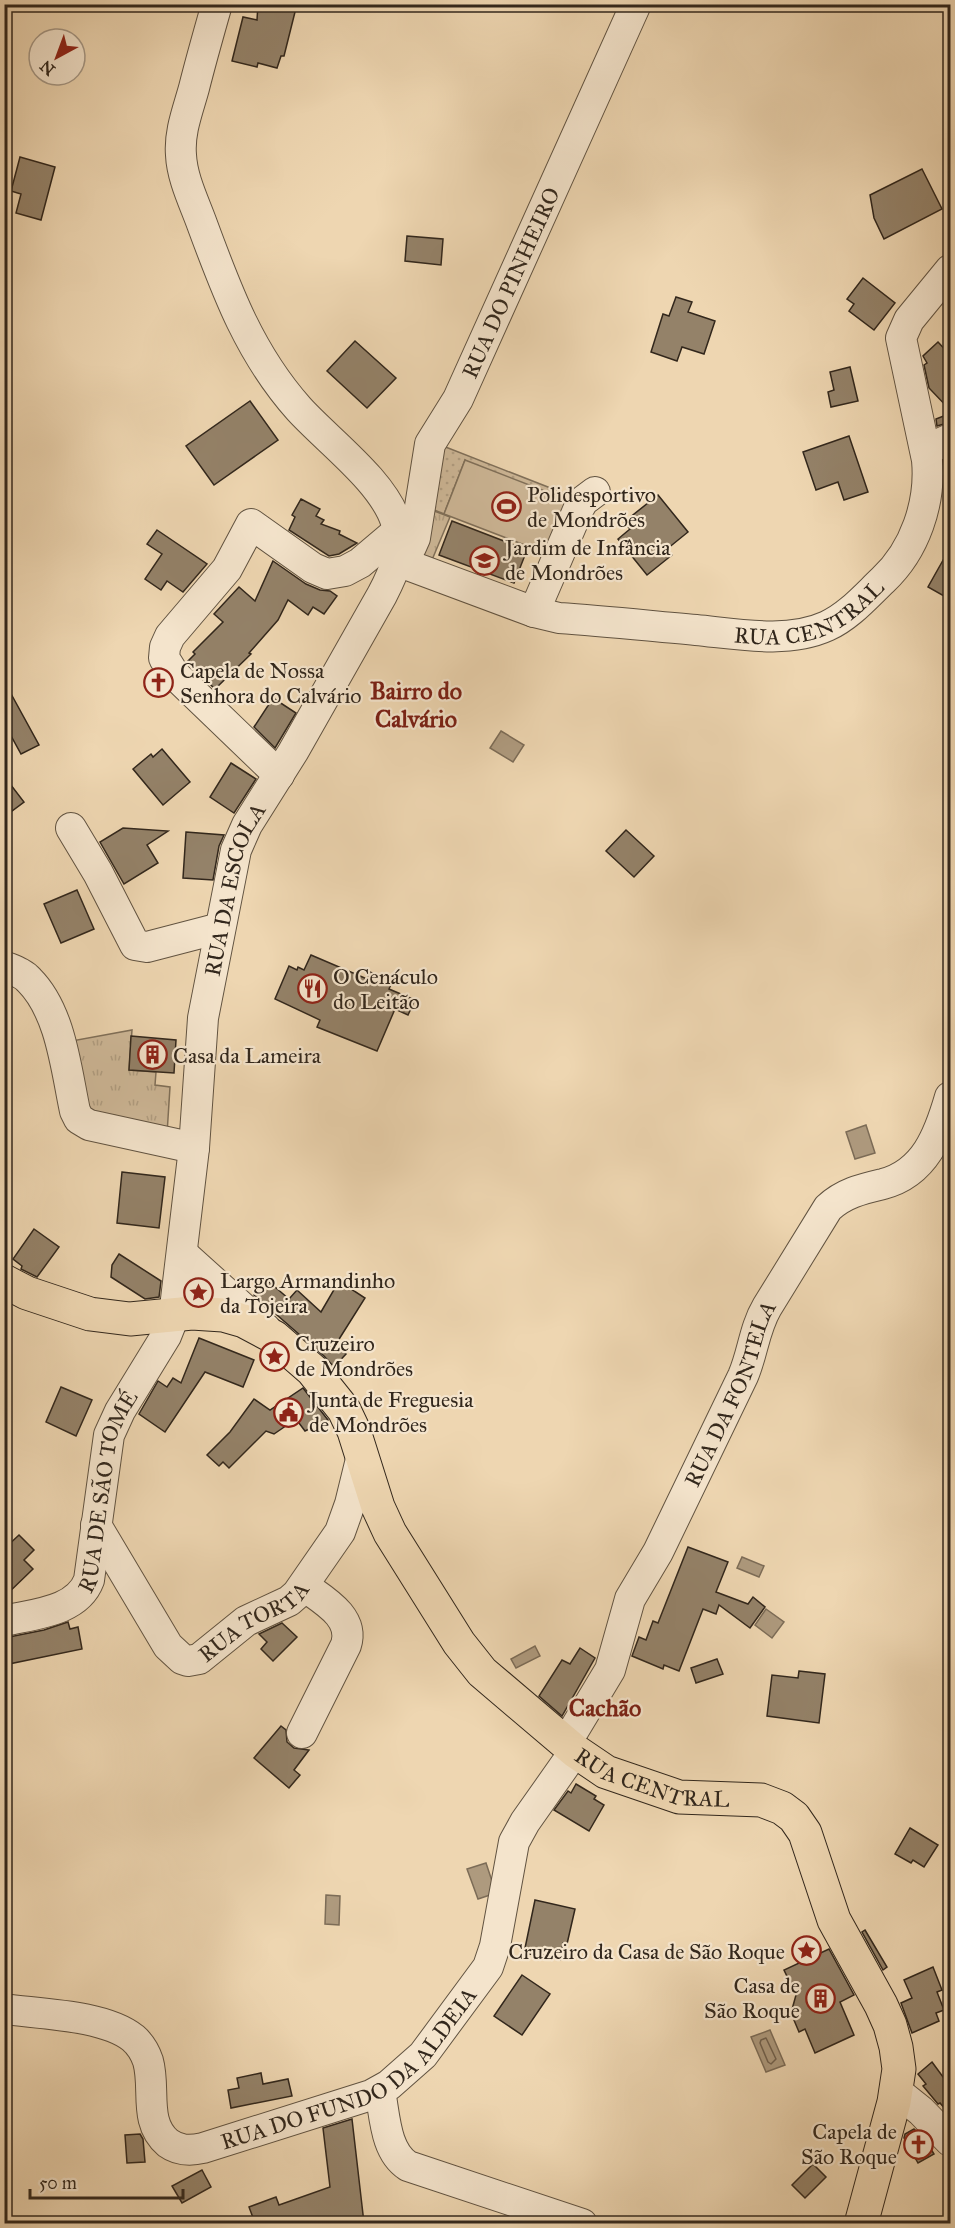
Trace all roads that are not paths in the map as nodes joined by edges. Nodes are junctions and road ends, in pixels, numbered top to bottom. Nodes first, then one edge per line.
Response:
1 (217, 4) edge
2 (636, 4) edge
3 (951, 270) edge
4 (938, 445) edge
5 (595, 492) dead end
6 (399, 530) junction
7 (397, 561) junction
8 (534, 612) junction
9 (279, 775) junction
10 (71, 828) dead end
11 (220, 928) junction
12 (4, 966) edge
13 (951, 1096) edge
14 (194, 1149) junction
15 (182, 1253) junction
16 (4, 1281) edge
17 (174, 1316) junction
18 (291, 1351) junction
19 (362, 1455) junction
20 (96, 1525) junction
21 (304, 1586) junction
22 (4, 1621) edge
23 (302, 1733) dead end
24 (570, 1747) junction
25 (4, 2009) edge
26 (381, 2091) junction
27 (896, 2091) junction
28 (948, 2132) edge
29 (582, 2223) edge
30 (861, 2223) edge

1 - 6 street
2 - 7 street, RUA DO PINHEIRO
3 - 4 street, RUA CENTRAL
4 - 8 street, RUA CENTRAL
5 - 8 street
6 - 7 street
6 - 9 street
7 - 8 street, RUA CENTRAL
7 - 9 street, RUA DA ESCOLA
9 - 11 street, RUA DA ESCOLA
10 - 11 street
11 - 14 street, RUA DA ESCOLA
12 - 14 street
13 - 24 street, RUA DA FONTELA
14 - 15 street, RUA DA ESCOLA
15 - 17 street
15 - 18 street
16 - 17 main road
17 - 18 main road
17 - 20 street, RUA DE SÃO TOMÉ
18 - 19 main road, RUA CENTRAL
19 - 21 street, RUA TORTA
19 - 24 main road, RUA CENTRAL
20 - 21 street, RUA TORTA
20 - 22 street, RUA DE SÃO TOMÉ
21 - 23 street
24 - 26 street, RUA DO FUNDO DA ALDEIA
24 - 27 main road, RUA CENTRAL
25 - 26 street, RUA DO FUNDO DA ALDEIA
26 - 29 street
27 - 28 street
27 - 30 main road, RUA CENTRAL

